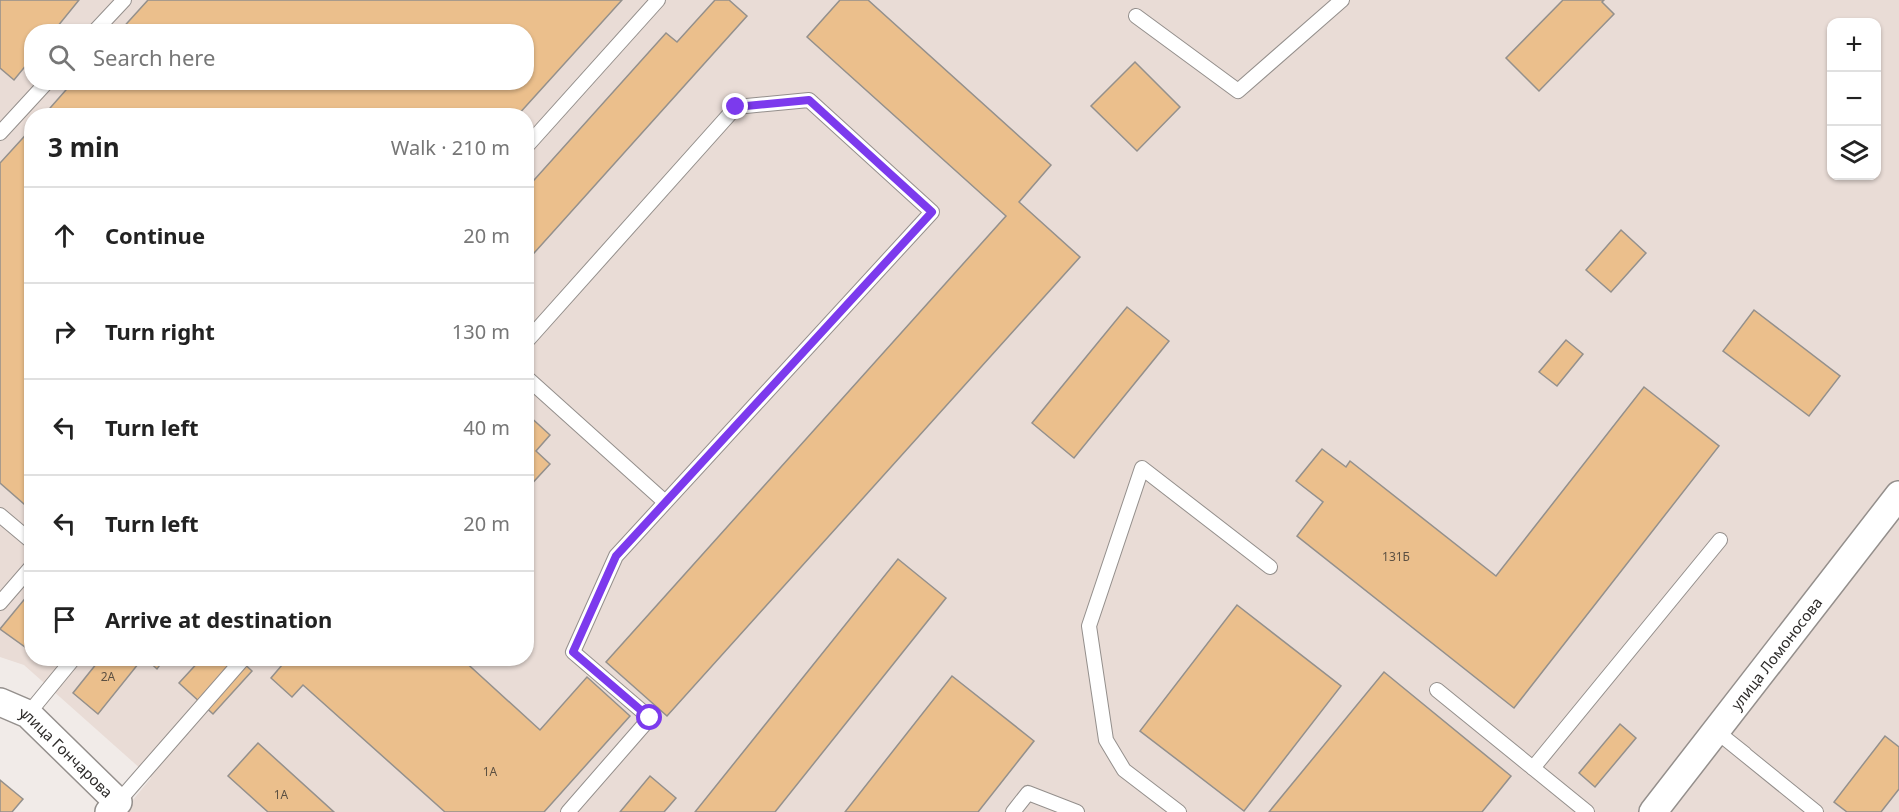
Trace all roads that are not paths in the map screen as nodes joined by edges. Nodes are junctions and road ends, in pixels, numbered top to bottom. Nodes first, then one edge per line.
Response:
1 (124, 0) edge
2 (658, 0) edge
3 (1342, 0) edge
4 (1136, 16) dead end
5 (102, 24) edge
6 (40, 90) edge
7 (0, 133) edge
8 (534, 138) edge
9 (534, 333) edge
10 (534, 384) edge
11 (1899, 495) edge
12 (665, 502) junction
13 (0, 515) edge
14 (24, 535) edge
15 (1720, 540) dead end
16 (1269, 567) dead end
17 (24, 575) edge
18 (0, 603) edge
19 (67, 666) edge
20 (237, 666) edge
21 (1437, 690) dead end
22 (0, 702) edge
23 (28, 714) junction
24 (1716, 731) junction
25 (1745, 754) dead end
26 (1533, 768) junction
27 (114, 807) edge
28 (568, 812) edge
29 (1013, 812) edge
30 (1077, 812) edge
31 (1179, 812) edge
32 (1587, 812) edge
33 (1653, 812) edge
34 (1816, 812) edge

1 - 5 lane
2 - 8 lane
3 - 4 lane
6 - 7 lane
9 - 12 lane
10 - 12 lane
11 - 24 street, улица Ломоносова
12 - 28 lane
13 - 14 lane
15 - 26 lane
16 - 31 lane
17 - 18 lane
19 - 23 lane
20 - 27 lane
21 - 26 lane
22 - 23 street, улица Гончарова
23 - 27 street, улица Гончарова
24 - 25 lane
24 - 33 street, улица Ломоносова
24 - 34 lane
26 - 32 lane
29 - 30 lane

